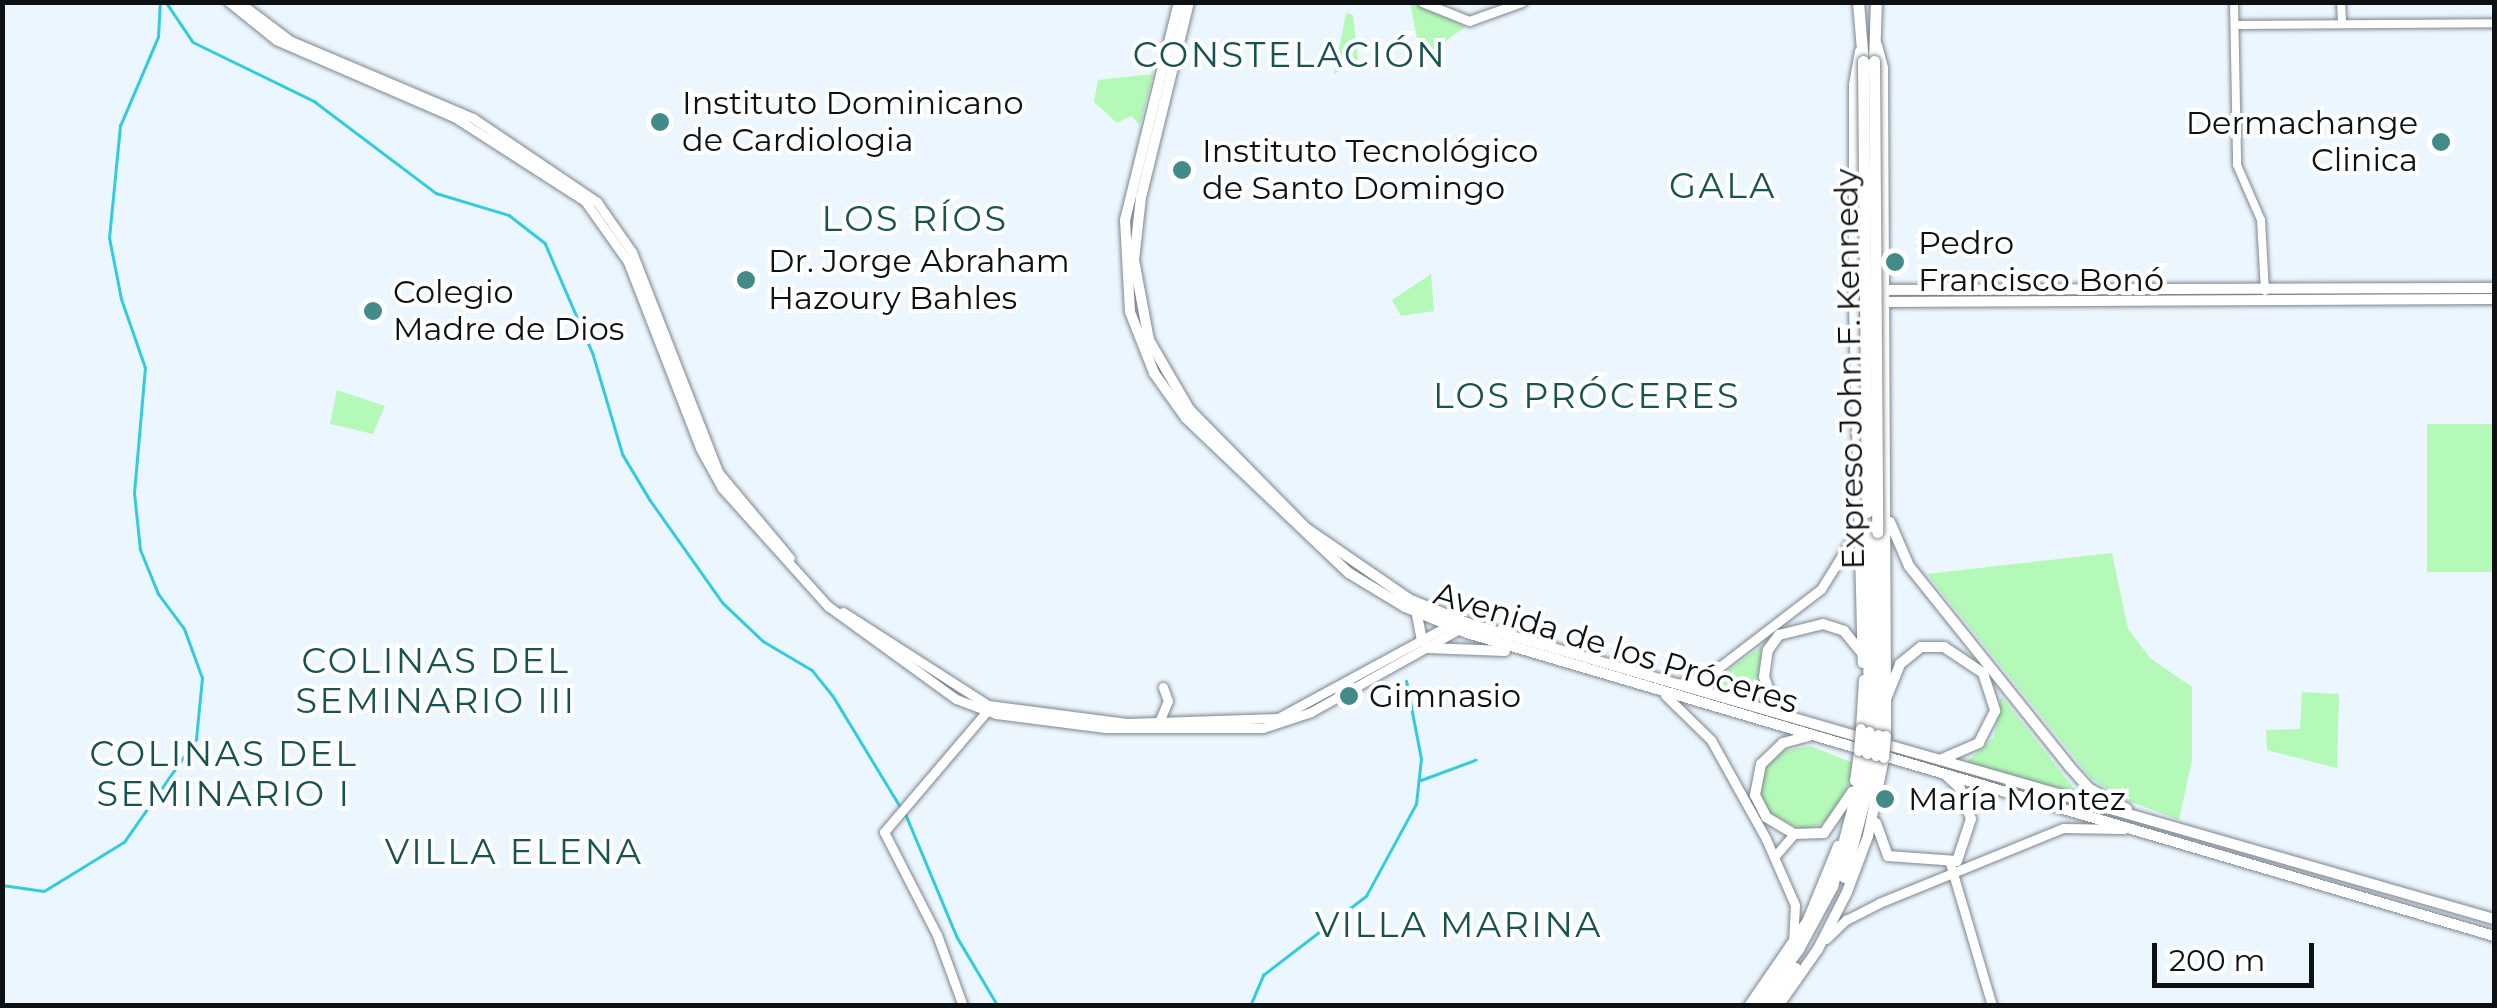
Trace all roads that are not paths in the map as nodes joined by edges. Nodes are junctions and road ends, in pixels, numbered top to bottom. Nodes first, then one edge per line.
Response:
1 (229, 2) edge
2 (239, 2) edge
3 (1179, 2) edge
4 (1189, 2) edge
5 (1422, 2) edge
6 (1434, 2) edge
7 (1510, 2) edge
8 (1522, 2) edge
9 (1858, 2) edge
10 (1876, 2) edge
11 (2234, 2) edge
12 (2341, 2) edge
13 (1482, 18) junction
14 (2494, 22) edge
15 (2235, 24) junction
16 (2342, 24) junction
17 (1862, 39) junction
18 (1876, 44) junction
19 (1868, 61) junction
20 (1884, 263) junction
21 (1854, 265) junction
22 (2494, 288) edge
23 (2265, 291) junction
24 (1885, 296) junction
25 (2494, 299) edge
26 (1854, 304) junction
27 (1855, 330) junction
28 (1885, 332) junction
29 (1886, 506) junction
30 (1857, 531) junction
31 (1413, 611) junction
32 (1787, 624) junction
33 (1458, 625) junction
34 (1424, 644) junction
35 (1530, 653) junction
36 (1863, 662) junction
37 (1373, 668) junction
38 (1675, 684) junction
39 (1163, 687) dead end
40 (1654, 689) junction
41 (1886, 698) junction
42 (988, 709) junction
43 (1794, 716) junction
44 (1159, 722) junction
45 (1873, 734) junction
46 (1815, 735) junction
47 (1873, 754) junction
48 (1936, 760) junction
49 (1942, 772) junction
50 (1852, 792) junction
51 (1876, 808) junction
52 (1845, 824) junction
53 (1777, 826) junction
54 (2175, 826) junction
55 (2135, 830) junction
56 (1794, 834) junction
57 (1766, 838) junction
58 (1774, 857) junction
59 (1844, 865) junction
60 (1952, 868) junction
61 (2494, 919) edge
62 (2494, 936) edge
63 (1792, 942) junction
64 (1818, 949) junction
65 (963, 1006) edge
66 (1752, 1006) edge
67 (1766, 1006) edge
68 (1778, 1006) edge
69 (1992, 1006) edge

1 - 42 main road
2 - 42 main road
3 - 31 main road, Avenida de los Próceres
4 - 33 main road, Avenida de los Próceres
5 - 13 main road
6 - 13 main road
7 - 13 main road
8 - 13 main road
9 - 17 highway, Expreso John F. Kennedy
10 - 18 highway, Expreso John F. Kennedy
11 - 15 street
12 - 16 street
14 - 16 street
15 - 16 street
15 - 23 street
17 - 19 highway, Expreso John F. Kennedy
17 - 21 main road
18 - 19 highway, Expreso John F. Kennedy
18 - 20 main road
19 - 45 highway, Expreso John F. Kennedy, bridge
19 - 45 highway, Expreso John F. Kennedy, bridge
20 - 21 main road
20 - 24 main road
21 - 26 main road
22 - 23 main road
23 - 24 main road
24 - 25 main road
24 - 26 main road
24 - 28 main road
26 - 27 main road
27 - 28 main road
27 - 30 main road
28 - 29 main road
29 - 41 main road
29 - 54 main road
30 - 32 main road
30 - 36 main road
31 - 33 main road, Avenida de los Próceres
31 - 34 main road
32 - 36 main road
32 - 38 main road
32 - 43 main road
33 - 34 main road
33 - 35 main road, Avenida de los Próceres
33 - 38 main road, Avenida de los Próceres
34 - 35 main road
34 - 37 main road
35 - 40 main road, Avenida de los Próceres
36 - 45 main road
37 - 42 main road
37 - 44 main road
38 - 43 main road, Avenida de los Próceres
39 - 44 main road
40 - 46 main road, Avenida de los Próceres
40 - 57 main road
41 - 45 main road
41 - 48 main road
42 - 44 main road
42 - 65 main road
43 - 45 main road, Avenida de los Próceres
45 - 47 highway, bridge
45 - 48 main road
46 - 47 main road, Avenida de los Próceres
46 - 53 main road
47 - 49 main road, Avenida de los Próceres
47 - 50 main road
47 - 51 main road
47 - 59 highway
48 - 54 main road
49 - 55 main road, Avenida de los Próceres
49 - 60 main road
50 - 52 main road
50 - 56 main road
51 - 60 main road
51 - 64 main road
52 - 59 highway
52 - 63 main road
53 - 56 main road
53 - 57 main road
54 - 61 main road
55 - 60 main road
55 - 62 main road, Avenida de los Próceres
56 - 58 main road
57 - 58 main road
58 - 63 main road
59 - 66 highway
59 - 67 highway
60 - 64 main road
60 - 69 main road
63 - 66 main road
64 - 68 main road

